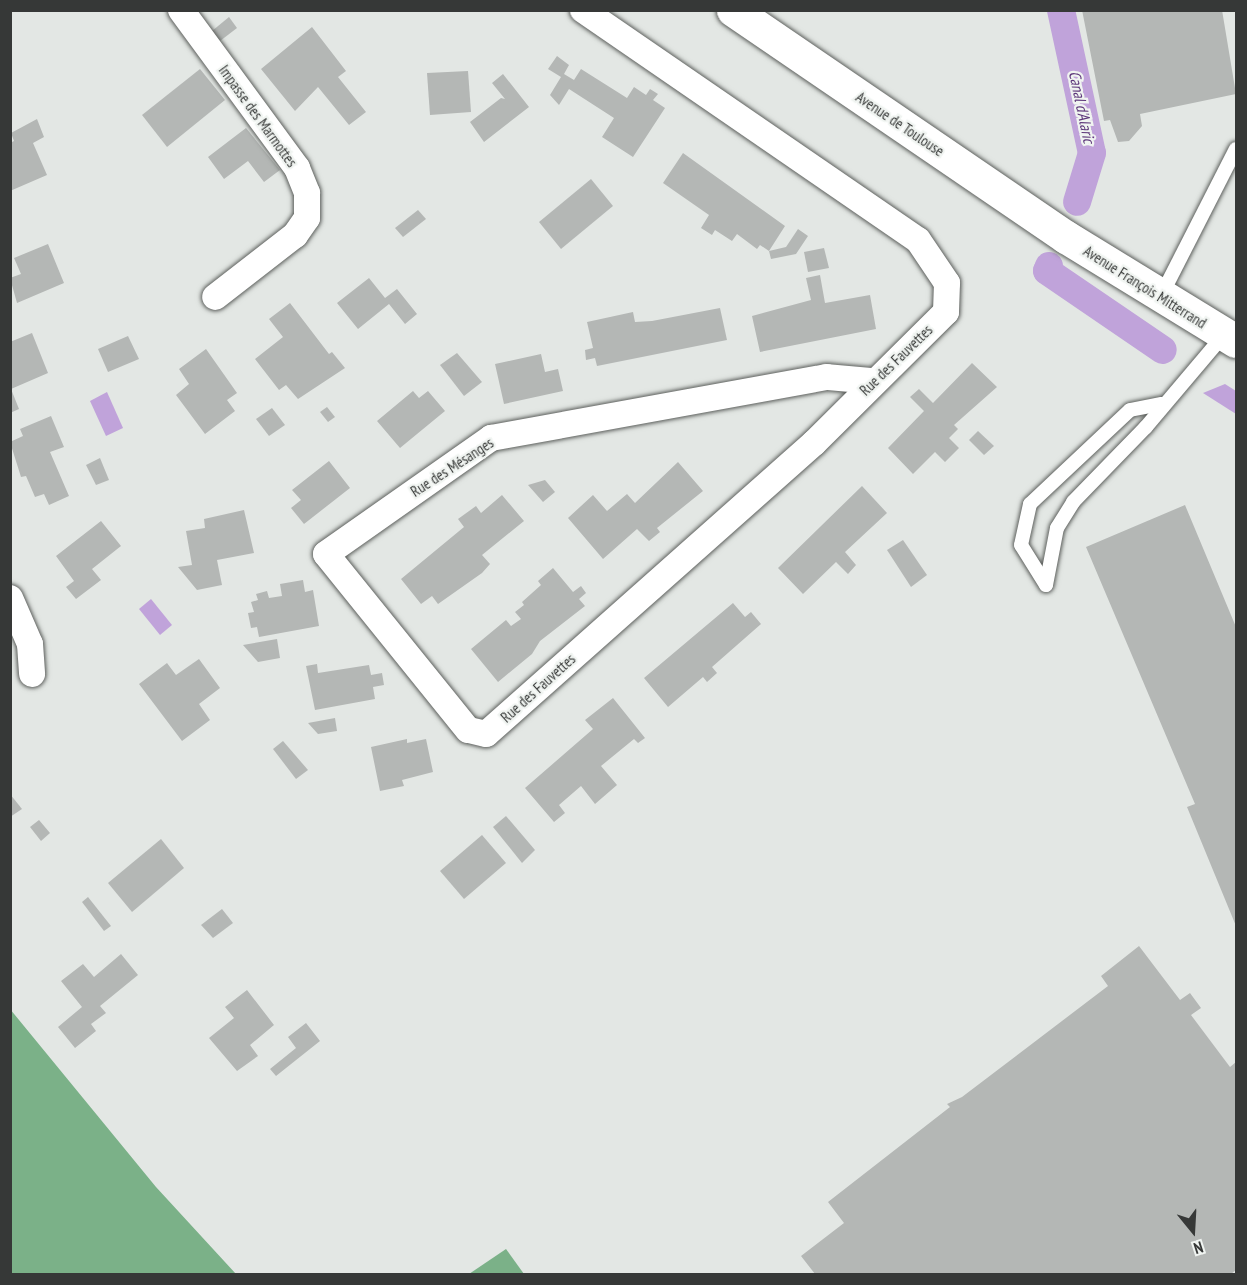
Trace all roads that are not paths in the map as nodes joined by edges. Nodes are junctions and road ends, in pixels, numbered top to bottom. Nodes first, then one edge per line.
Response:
1 (181, 10) edge
2 (583, 10) edge
3 (734, 10) edge
4 (1236, 149) edge
5 (1066, 237) joint
6 (215, 297) dead end
7 (1161, 297) junction
8 (1232, 341) edge
9 (872, 381) junction
10 (1161, 404) junction
11 (10, 598) edge
12 (32, 674) dead end
13 (486, 734) joint

1 - 6 street, Impasse des Marmottes
2 - 9 street, Rue des Fauvettes
3 - 5 main road, Avenue de Toulouse
4 - 7 lane
5 - 7 main road, Avenue François Mitterrand
7 - 8 main road, Avenue François Mitterrand
8 - 10 lane
9 - 13 street, Rue des Fauvettes
9 - 13 street, Rue des Mésanges
10 - 10 lane
11 - 12 street

